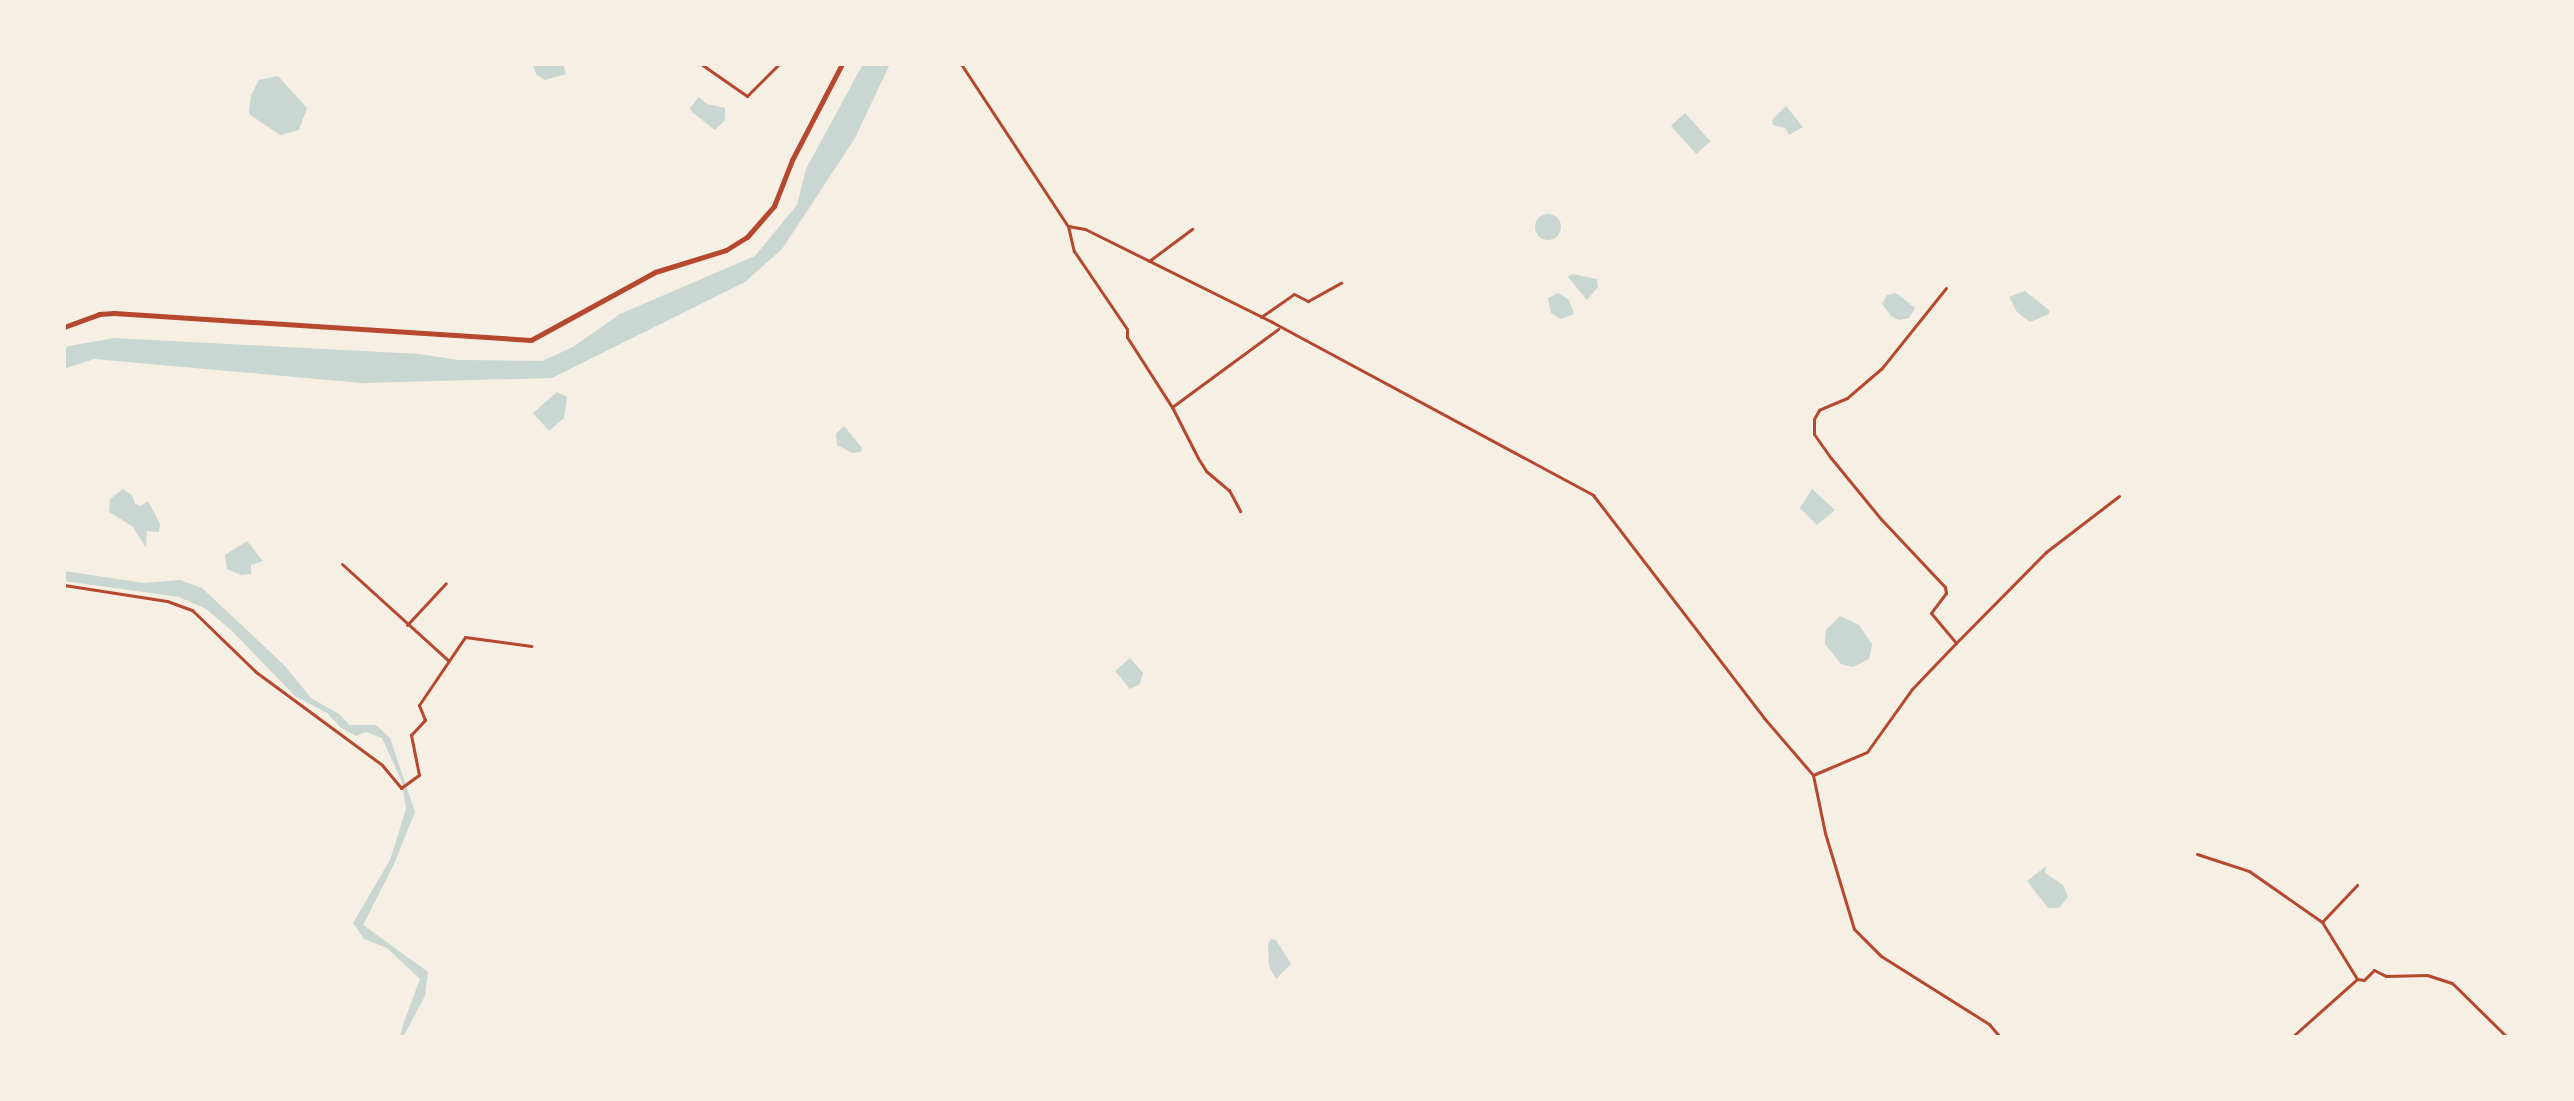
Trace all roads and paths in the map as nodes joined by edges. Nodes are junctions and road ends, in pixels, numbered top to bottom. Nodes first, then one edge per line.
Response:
1 (701, 64) edge
2 (779, 64) edge
3 (842, 64) edge
4 (961, 64) edge
5 (1068, 226) junction
6 (1192, 229) dead end
7 (1149, 261) junction
8 (1341, 283) dead end
9 (1946, 288) dead end
10 (1261, 317) junction
11 (64, 327) edge
12 (1279, 328) junction
13 (1172, 407) junction
14 (2119, 496) dead end
15 (1240, 511) dead end
16 (342, 564) dead end
17 (446, 583) dead end
18 (64, 585) edge
19 (407, 625) junction
20 (1956, 643) junction
21 (531, 646) dead end
22 (448, 660) junction
23 (1813, 775) junction
24 (2197, 854) dead end
25 (2357, 885) dead end
26 (2322, 922) junction
27 (2357, 979) junction
28 (2000, 1037) edge
29 (2292, 1037) edge
30 (2507, 1037) edge

1 - 2 street
3 - 11 main road
4 - 5 street
5 - 7 street
5 - 13 street
6 - 7 street
7 - 10 street
8 - 10 street
9 - 20 street
10 - 12 street
12 - 13 street
12 - 23 street
13 - 15 street
14 - 20 street
16 - 19 street
17 - 19 street
18 - 22 street
19 - 22 street
20 - 23 street
21 - 22 street
23 - 28 street
24 - 26 street
25 - 26 street
26 - 27 street
27 - 29 street
27 - 30 street

